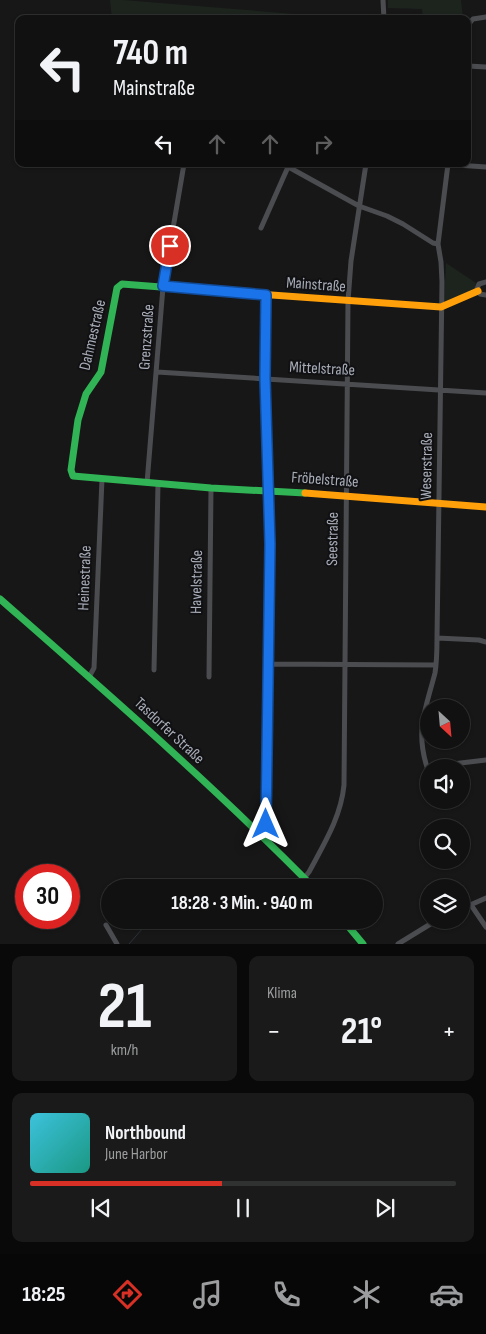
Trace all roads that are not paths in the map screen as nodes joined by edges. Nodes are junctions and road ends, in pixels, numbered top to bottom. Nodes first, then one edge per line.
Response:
1 (383, 0) edge
2 (384, 15) edge
3 (486, 17) edge
4 (471, 21) edge
5 (471, 66) edge
6 (486, 67) edge
7 (471, 166) edge
8 (183, 167) edge
9 (284, 167) edge
10 (289, 167) edge
11 (366, 167) edge
12 (448, 167) edge
13 (486, 167) edge
14 (359, 206) junction
15 (261, 228) dead end
16 (438, 244) junction
17 (486, 282) edge
18 (119, 285) joint
19 (163, 286) junction
20 (478, 291) junction
21 (266, 295) junction
22 (486, 295) edge
23 (348, 301) junction
24 (441, 307) junction
25 (157, 372) junction
26 (265, 378) junction
27 (347, 383) junction
28 (440, 390) junction
29 (486, 393) edge
30 (73, 476) joint
31 (102, 479) junction
32 (147, 483) junction
33 (158, 484) junction
34 (211, 488) junction
35 (269, 491) junction
36 (346, 495) junction
37 (439, 504) junction
38 (486, 507) edge
39 (0, 599) edge
40 (438, 638) junction
41 (486, 642) edge
42 (267, 664) junction
43 (345, 665) junction
44 (436, 665) junction
45 (154, 670) dead end
46 (89, 677) junction
47 (209, 677) dead end
48 (486, 760) edge
49 (261, 834) junction
50 (305, 877) joint
51 (486, 898) edge
52 (472, 905) joint
53 (486, 927) edge
54 (109, 929) edge
55 (350, 929) edge
56 (422, 929) edge
57 (118, 944) edge
58 (363, 944) edge
59 (398, 944) edge

1 - 2 street
3 - 4 street
5 - 6 street
7 - 13 street
8 - 19 street, Grenzstraße
9 - 15 street
10 - 14 street
11 - 14 street, Seestraße
12 - 16 street, Weserstraße
14 - 16 street
14 - 23 street, Seestraße
16 - 24 street, Weserstraße
17 - 20 street
18 - 19 street, Mainstraße
18 - 30 street, Dahmestraße
19 - 21 street, Mainstraße
19 - 25 street, Grenzstraße
20 - 22 street
20 - 24 street, Mainstraße
21 - 23 street, Mainstraße
21 - 26 street
23 - 24 street, Mainstraße
23 - 27 street, Seestraße
24 - 28 street, Weserstraße
25 - 26 street, Mittelstraße
25 - 32 street, Grenzstraße
26 - 27 street, Mittelstraße
26 - 35 street
27 - 28 street, Mittelstraße
27 - 36 street, Seestraße
28 - 29 street, Mittelstraße
28 - 37 street, Weserstraße
30 - 31 street, Fröbelstraße
31 - 32 street, Fröbelstraße
31 - 46 street, Heinestraße
32 - 33 street, Fröbelstraße
33 - 34 street, Fröbelstraße
33 - 45 street
34 - 35 street, Fröbelstraße
34 - 47 street, Havelstraße
35 - 36 street, Fröbelstraße
35 - 42 street
36 - 37 street, Fröbelstraße
36 - 43 street, Seestraße
37 - 38 street, Fröbelstraße
37 - 40 street, Weserstraße
39 - 46 street, Tasdorfer Straße
40 - 41 street
40 - 44 street, Weserstraße
42 - 43 street
42 - 49 street
43 - 44 street
43 - 50 street, Seestraße
44 - 48 street, Weserstraße
46 - 49 street, Tasdorfer Straße
49 - 50 street, Tasdorfer Straße
51 - 52 street
52 - 53 street
54 - 57 street
55 - 58 street
56 - 59 street

